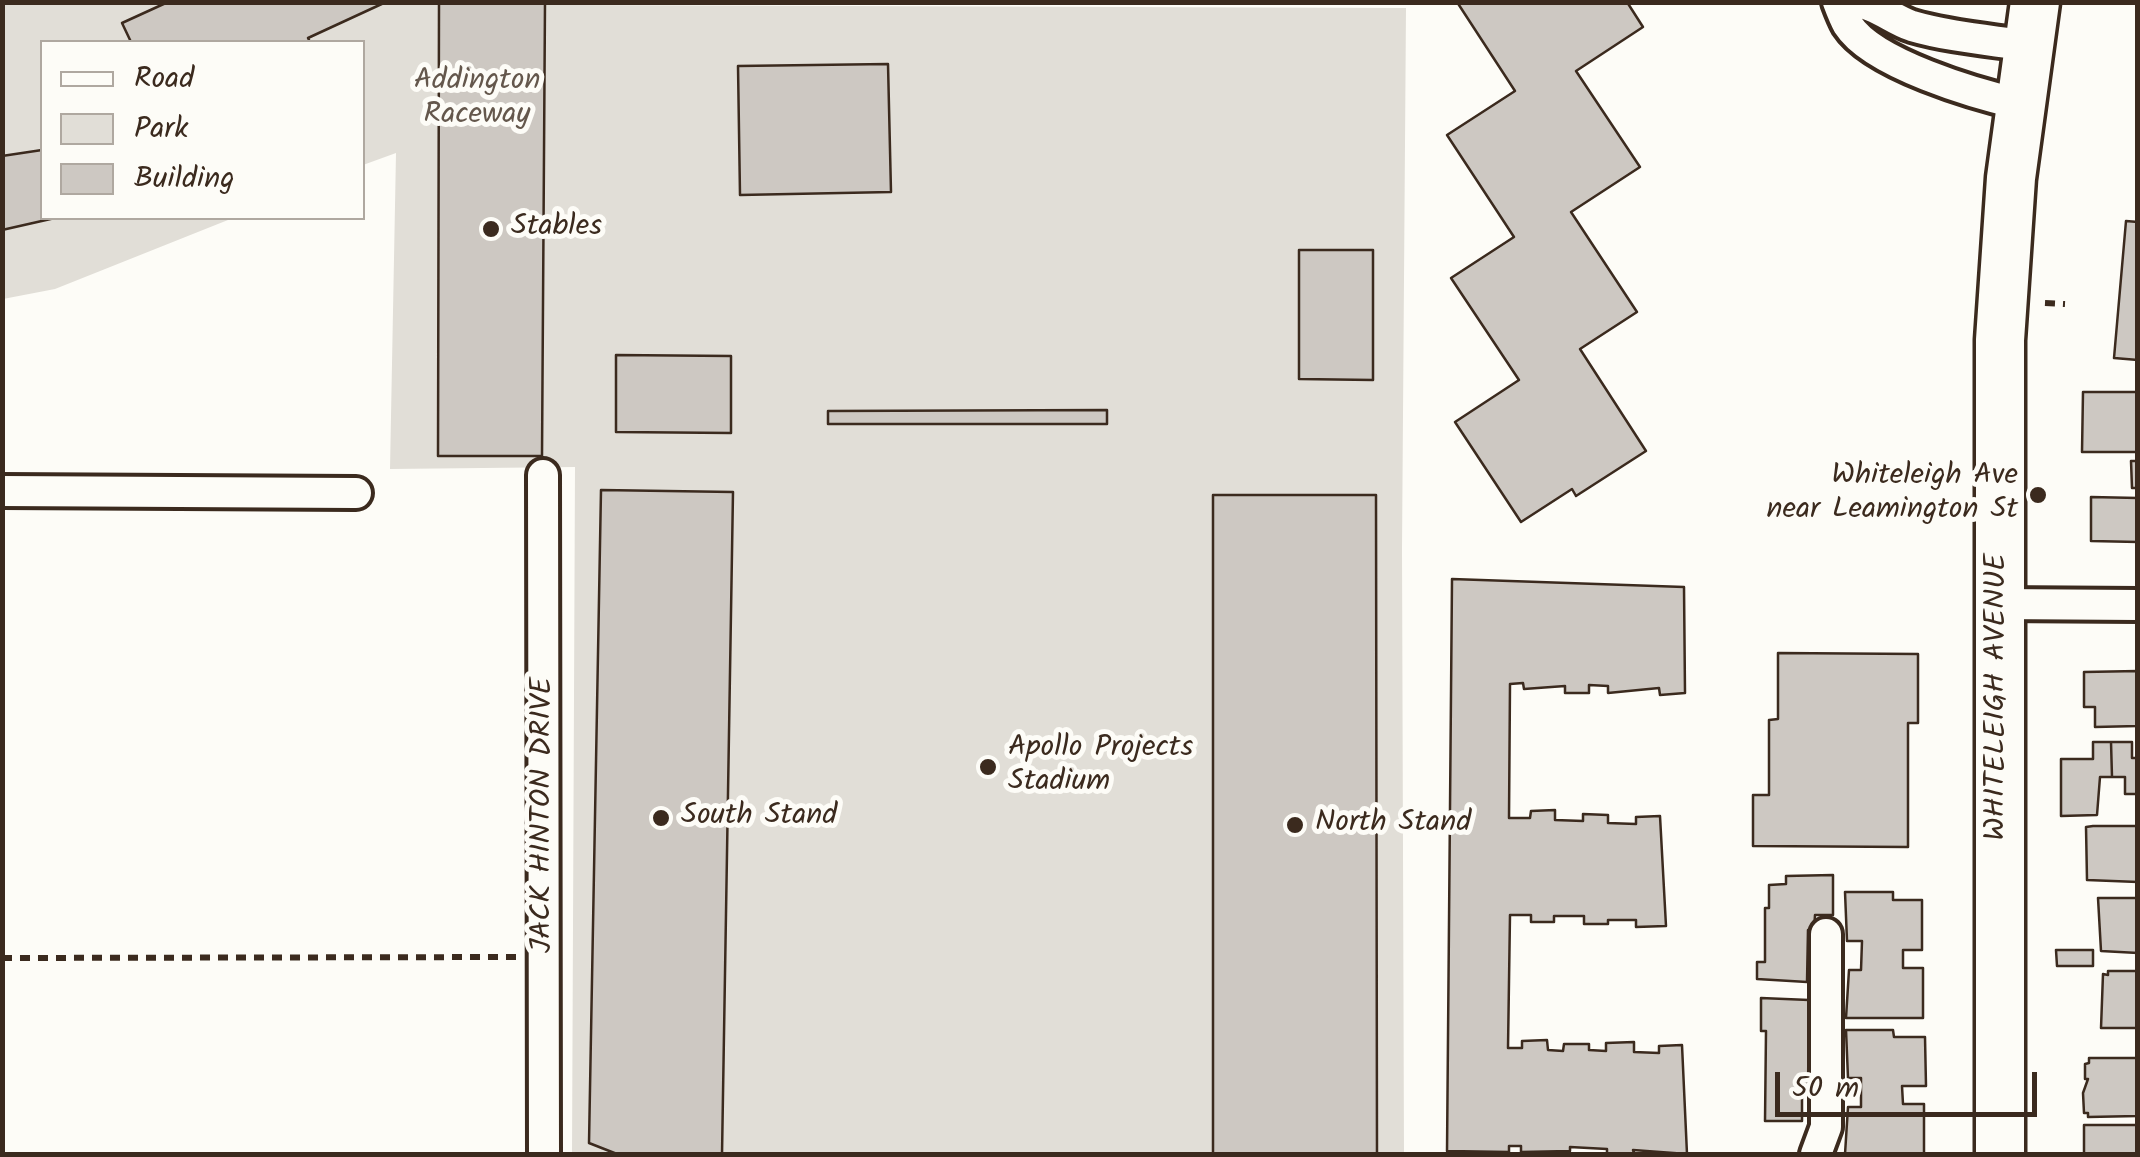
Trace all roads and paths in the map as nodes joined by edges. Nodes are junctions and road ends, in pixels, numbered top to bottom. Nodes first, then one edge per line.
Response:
1 (1838, 2) edge
2 (1855, 2) edge
3 (2032, 24) edge
4 (2020, 104) junction
5 (2045, 304) dead end
6 (2065, 304) dead end
7 (543, 476) dead end
8 (2, 492) edge
9 (356, 493) dead end
10 (1998, 604) junction
11 (2138, 605) edge
12 (1826, 934) dead end
13 (545, 957) junction
14 (2, 958) edge
15 (544, 1154) edge
16 (1816, 1154) edge
17 (2000, 1154) edge

1 - 4 street
2 - 3 street
3 - 4 main road, WHITELEIGH AVENUE
4 - 10 main road, WHITELEIGH AVENUE
5 - 6 path
7 - 13 street, JACK HINTON DRIVE
8 - 9 street
10 - 11 street
10 - 17 main road, WHITELEIGH AVENUE
12 - 16 street
13 - 14 path
13 - 15 street, JACK HINTON DRIVE

